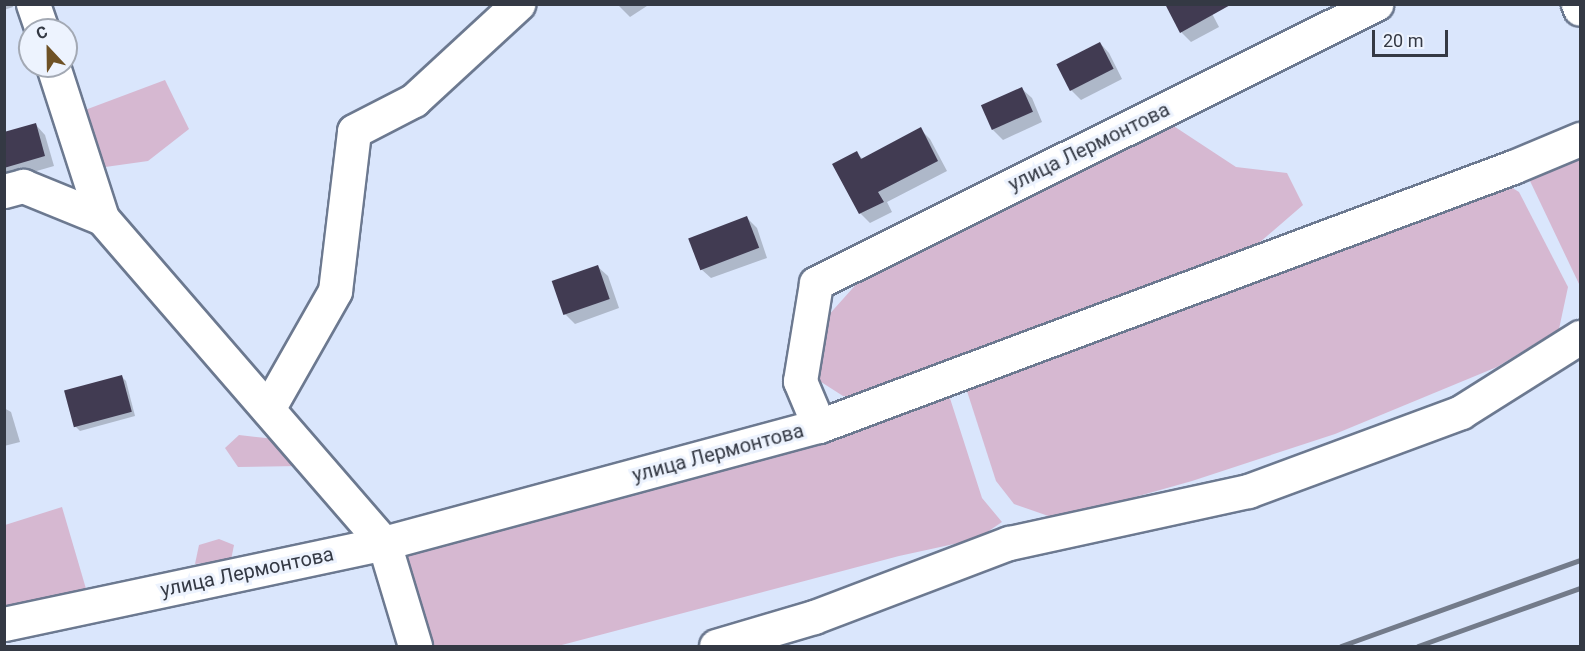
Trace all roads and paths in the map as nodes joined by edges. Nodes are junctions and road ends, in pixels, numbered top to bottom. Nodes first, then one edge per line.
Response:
1 (518, 4) edge
2 (1376, 4) edge
3 (1578, 4) edge
4 (1581, 9) edge
5 (57, 78) edge
6 (1581, 139) edge
7 (4, 191) edge
8 (102, 218) junction
9 (1581, 338) edge
10 (268, 410) junction
11 (819, 426) junction
12 (384, 543) junction
13 (4, 624) edge
14 (415, 646) edge
15 (716, 646) edge

1 - 10 street
2 - 11 street, улица Лермонтова
3 - 4 street
5 - 8 street
6 - 11 street
7 - 8 street
8 - 10 street
9 - 15 street
10 - 12 street
11 - 12 street, улица Лермонтова
12 - 13 street, улица Лермонтова
12 - 14 street

